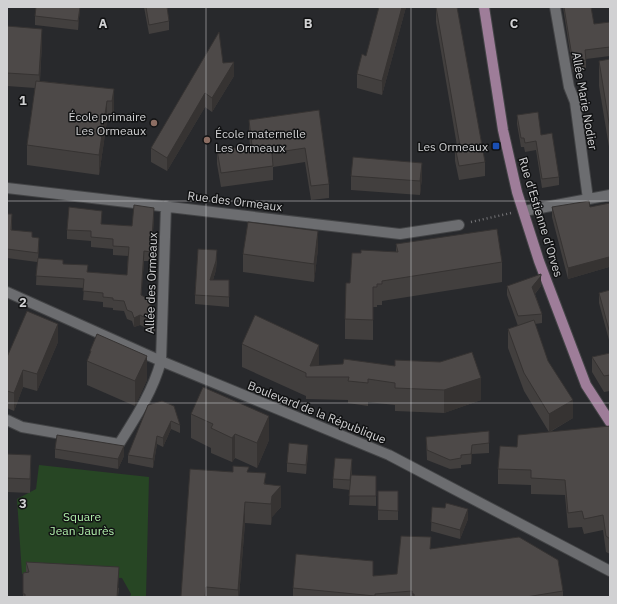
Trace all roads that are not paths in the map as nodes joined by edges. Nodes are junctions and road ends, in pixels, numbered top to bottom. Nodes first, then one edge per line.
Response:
1 (484, 7) edge
2 (555, 7) edge
3 (7, 188) edge
4 (610, 195) edge
5 (588, 199) junction
6 (166, 206) junction
7 (524, 211) junction
8 (458, 225) road end
9 (7, 292) edge
10 (161, 361) junction
11 (7, 420) edge
12 (610, 422) edge
13 (610, 571) edge

1 - 7 main road, Rue d'Estienne d'Orves
2 - 5 street, Allée Marie Nodier
3 - 6 street, Rue des Ormeaux
4 - 5 street
5 - 7 street
6 - 8 street, Rue des Ormeaux
6 - 10 street, Allée des Ormeaux
7 - 12 main road, Rue d'Estienne d'Orves
9 - 10 street, Boulevard de la République
10 - 11 street, Allée des Ormeaux
10 - 13 street, Boulevard de la République

